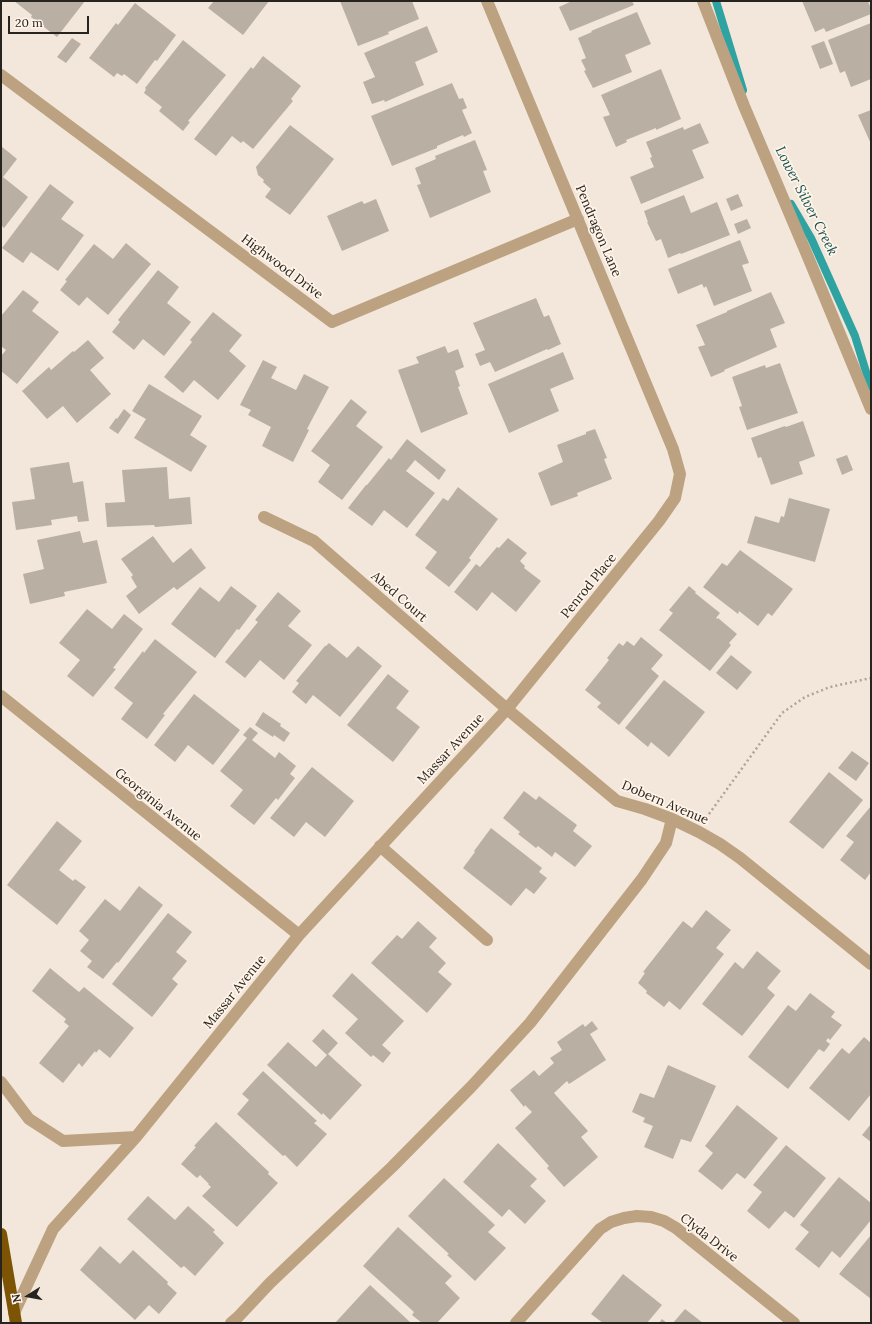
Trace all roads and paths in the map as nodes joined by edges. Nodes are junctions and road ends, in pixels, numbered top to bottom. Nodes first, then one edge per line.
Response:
1 (487, 1) edge
2 (703, 1) edge
3 (1, 75) edge
4 (578, 220) junction
5 (871, 410) edge
6 (680, 474) joint
7 (264, 517) dead end
8 (871, 678) edge
9 (1, 696) edge
10 (507, 709) junction
11 (672, 819) junction
12 (699, 832) junction
13 (380, 846) junction
14 (299, 935) junction
15 (487, 940) dead end
16 (871, 964) edge
17 (1, 1082) edge
18 (136, 1137) junction
19 (1, 1234) edge
20 (15, 1318) edge
21 (231, 1323) edge
22 (516, 1323) edge
23 (794, 1323) edge

1 - 4 street, Pendragon Lane
2 - 5 street
3 - 4 street, Highwood Drive
4 - 6 street, Pendragon Lane
6 - 10 street, Penrod Place
7 - 10 street, Abed Court
8 - 12 path
9 - 14 street, Georginia Avenue
10 - 11 street, Dobern Avenue
10 - 13 street, Massar Avenue
11 - 12 street, Dobern Avenue
11 - 21 street
12 - 16 street, Dobern Avenue
13 - 14 street, Massar Avenue
13 - 15 street
14 - 18 street, Massar Avenue
17 - 18 street
18 - 20 street, Massar Avenue
19 - 20 highway
22 - 23 street, Clyda Drive

